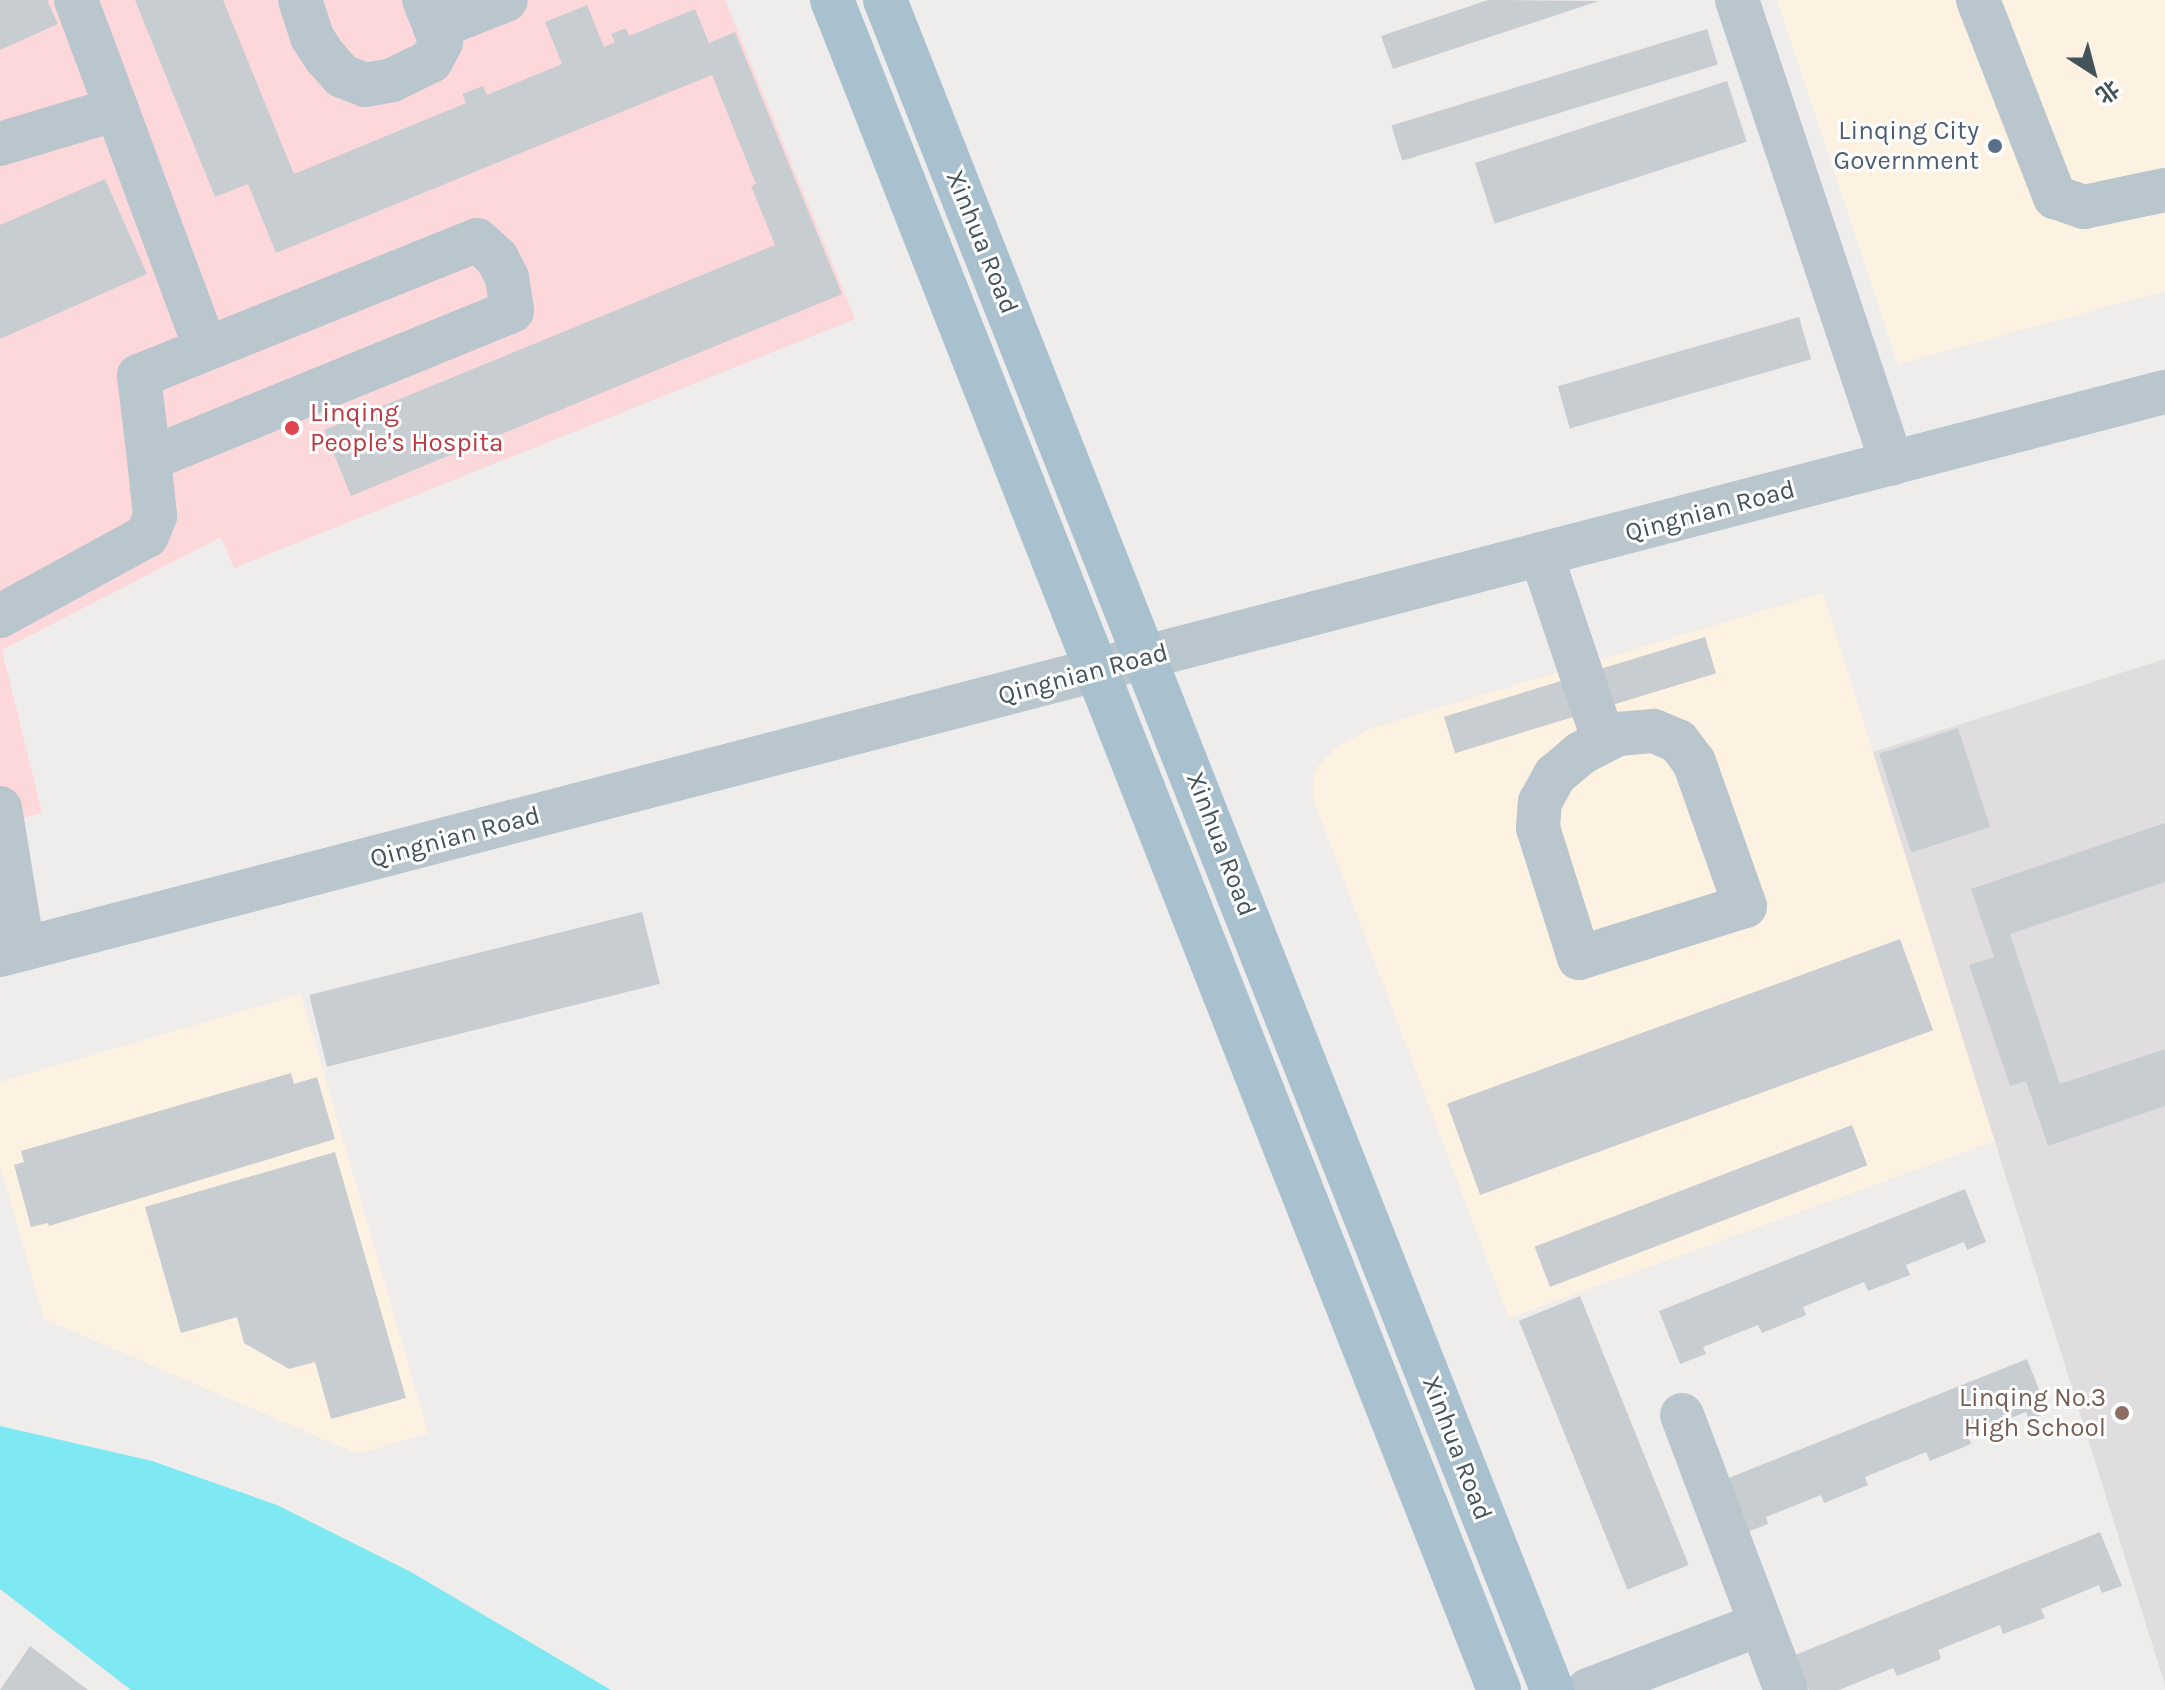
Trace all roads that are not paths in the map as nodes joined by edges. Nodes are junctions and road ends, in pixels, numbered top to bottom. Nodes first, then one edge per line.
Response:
1 (76, 0) edge
2 (300, 0) edge
3 (506, 0) edge
4 (832, 0) edge
5 (885, 0) edge
6 (1737, 0) edge
7 (1978, 0) edge
8 (430, 14) edge
9 (117, 109) junction
10 (0, 144) edge
11 (2165, 190) edge
12 (206, 349) junction
13 (2165, 392) edge
14 (149, 459) junction
15 (1892, 464) junction
16 (1541, 554) junction
17 (0, 616) edge
18 (1147, 657) junction
19 (1099, 670) junction
20 (1604, 741) junction
21 (0, 808) edge
22 (12, 952) edge
23 (1682, 1415) dead end
24 (1761, 1624) junction
25 (1499, 1690) edge
26 (1552, 1690) edge
27 (1588, 1690) edge
28 (1786, 1690) edge

1 - 9 street
2 - 8 street
3 - 8 street
4 - 19 main road, Xinhua Road
5 - 18 main road, Xinhua Road
6 - 15 street
7 - 11 street
9 - 10 street
9 - 12 street
12 - 14 street
12 - 14 street
13 - 15 street, Qingnian Road
14 - 17 street
15 - 16 street, Qingnian Road
16 - 18 street, Qingnian Road
16 - 20 street
18 - 19 street, Qingnian Road
18 - 26 main road, Xinhua Road
19 - 22 street, Qingnian Road
19 - 25 main road, Xinhua Road
20 - 20 street
21 - 22 street
23 - 24 street
24 - 27 street
24 - 28 street

